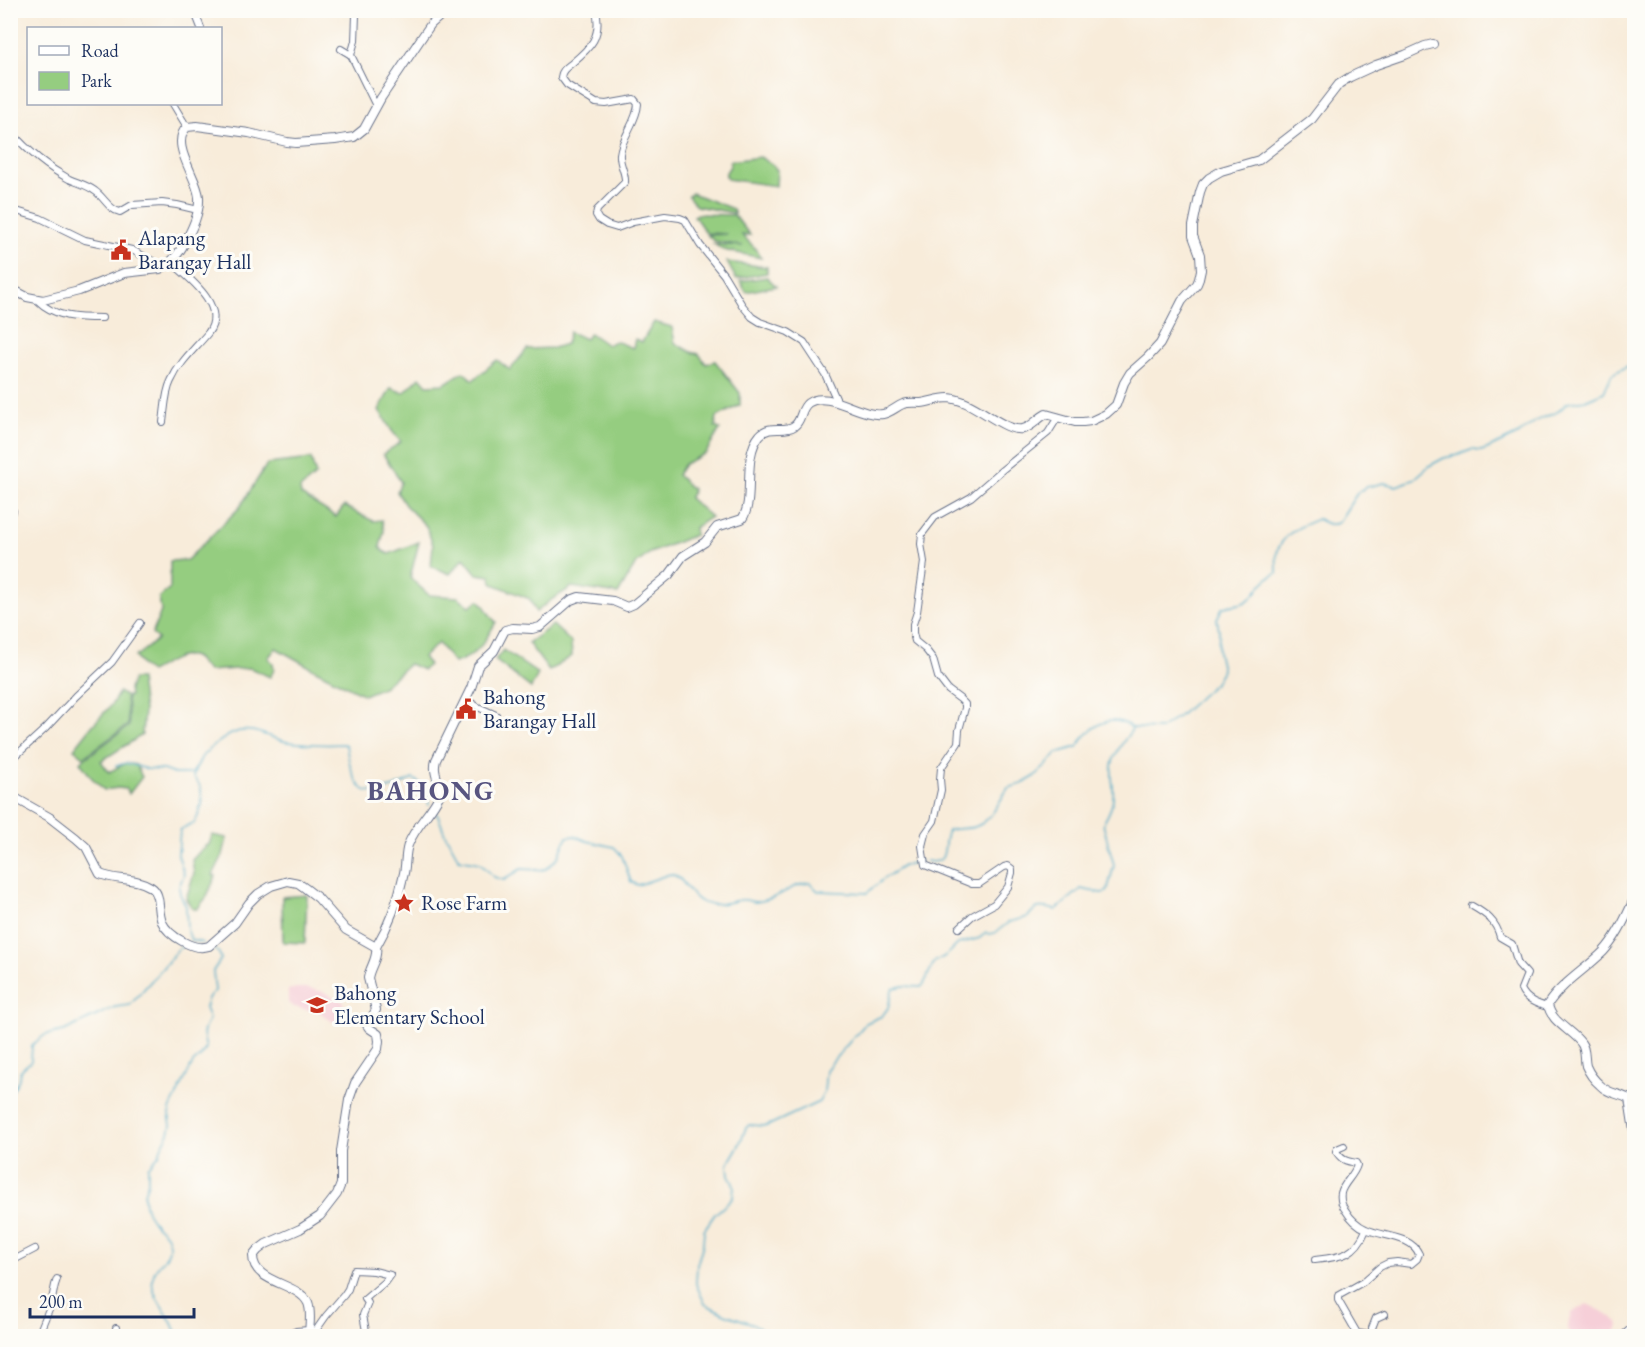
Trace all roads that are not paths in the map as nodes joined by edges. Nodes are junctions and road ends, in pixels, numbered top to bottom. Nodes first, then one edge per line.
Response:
1 (194, 10) edge
2 (447, 10) edge
3 (596, 10) edge
4 (356, 15) dead end
5 (201, 27) edge
6 (1433, 44) dead end
7 (340, 49) dead end
8 (351, 55) junction
9 (175, 105) edge
10 (376, 106) junction
11 (187, 127) junction
12 (10, 131) edge
13 (10, 209) edge
14 (198, 210) junction
15 (168, 265) junction
16 (10, 288) edge
17 (37, 300) junction
18 (102, 318) dead end
19 (838, 403) junction
20 (1058, 417) junction
21 (163, 422) dead end
22 (140, 623) dead end
23 (465, 699) junction
24 (496, 715) dead end
25 (10, 761) edge
26 (10, 795) edge
27 (1635, 899) edge
28 (1472, 906) dead end
29 (959, 928) dead end
30 (376, 947) junction
31 (1548, 1007) junction
32 (1635, 1131) edge
33 (1344, 1146) dead end
34 (1366, 1230) junction
35 (35, 1249) dead end
36 (1316, 1260) dead end
37 (10, 1262) edge
38 (57, 1279) dead end
39 (1385, 1314) dead end
40 (1635, 1327) edge
41 (116, 1328) dead end
42 (366, 1331) dead end
43 (310, 1334) edge
44 (38, 1336) edge
45 (115, 1336) edge
46 (286, 1336) edge
47 (1374, 1336) edge
48 (1624, 1336) edge

1 - 5 street
2 - 10 main road
3 - 19 street
4 - 8 street
6 - 20 street
7 - 8 street
8 - 10 street
9 - 11 street
10 - 11 main road
11 - 14 main road
12 - 14 street
13 - 15 street
14 - 15 main road
15 - 17 main road
15 - 21 street
16 - 17 main road
17 - 18 street
19 - 20 street
19 - 23 street
20 - 29 street
22 - 25 street
23 - 24 street
23 - 30 street
26 - 30 street
27 - 31 street
28 - 31 street
30 - 43 street
31 - 32 street
33 - 34 street
34 - 36 street
34 - 47 street
35 - 37 street
38 - 44 street
39 - 47 street
40 - 48 street
41 - 45 street
42 - 43 street
43 - 46 street

